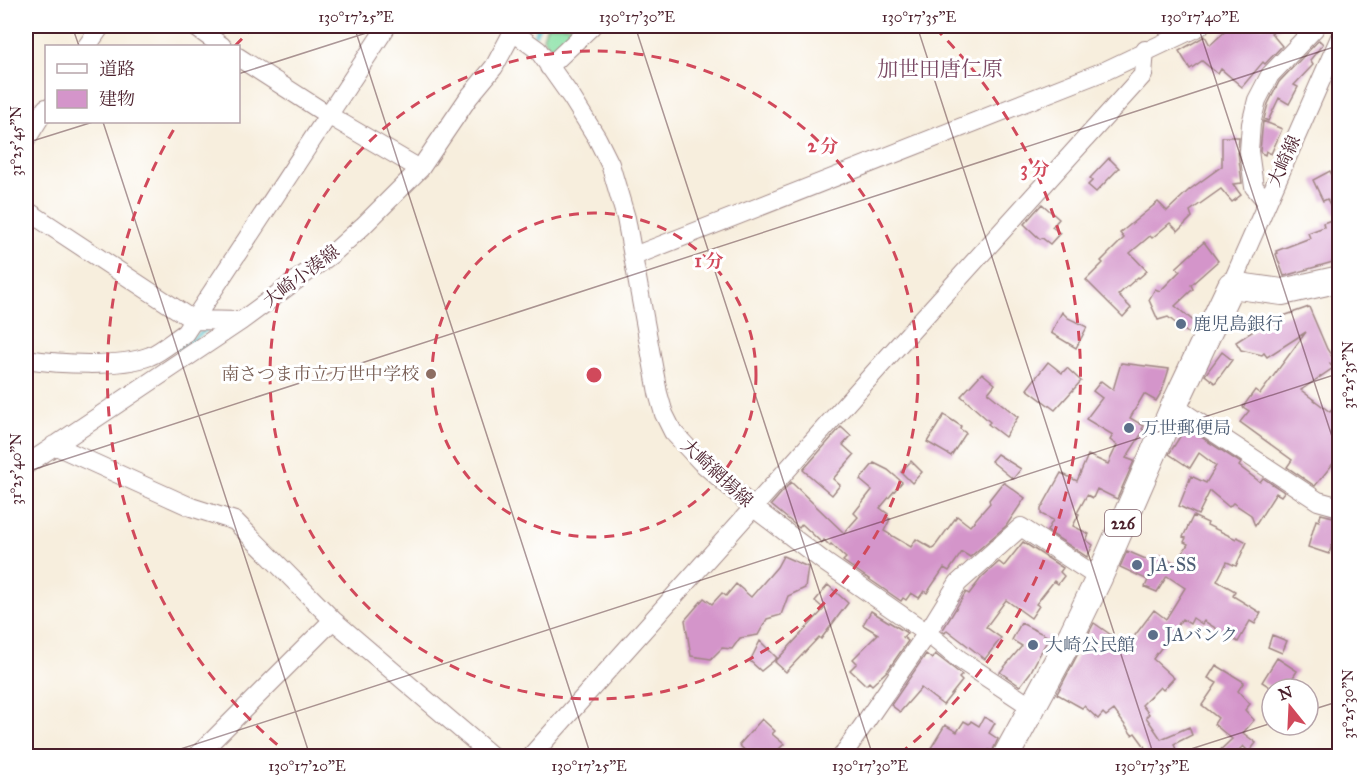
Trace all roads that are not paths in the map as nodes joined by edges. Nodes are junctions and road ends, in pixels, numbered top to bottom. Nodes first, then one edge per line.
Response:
1 (101, 26) edge
2 (194, 26) edge
3 (387, 26) edge
4 (592, 26) edge
5 (1200, 26) edge
6 (1314, 27) edge
7 (515, 29) edge
8 (1340, 37) edge
9 (88, 45) edge
10 (221, 45) edge
11 (1144, 50) junction
12 (240, 58) edge
13 (549, 67) junction
14 (45, 110) edge
15 (328, 115) junction
16 (26, 140) edge
17 (420, 169) junction
18 (1266, 201) junction
19 (26, 210) edge
20 (634, 256) junction
21 (1340, 279) edge
22 (1231, 285) junction
23 (193, 320) junction
24 (242, 321) junction
25 (26, 359) edge
26 (1174, 406) junction
27 (54, 445) junction
28 (26, 465) edge
29 (1340, 507) edge
30 (754, 508) junction
31 (1099, 578) junction
32 (333, 620) junction
33 (927, 633) junction
34 (1033, 708) junction
35 (197, 756) edge
36 (492, 756) edge
37 (531, 756) edge
38 (842, 756) edge
39 (1006, 756) edge

1 - 9 street
2 - 10 street
3 - 15 street
4 - 13 street
5 - 11 street
6 - 8 street
6 - 18 street
7 - 13 street, 大崎網揚線
7 - 17 street, 大崎小湊線
8 - 18 street, 大崎線
11 - 20 street
11 - 30 street
12 - 15 street
13 - 20 street, 大崎網揚線
14 - 16 street
15 - 17 street
15 - 23 street
17 - 24 street, 大崎小湊線
18 - 22 street, 大崎線
19 - 23 street
20 - 30 street, 大崎網揚線
21 - 22 highway
22 - 26 highway, 226
23 - 24 street
23 - 25 street
24 - 27 street, 大崎小湊線
26 - 29 street
26 - 31 highway, 226
27 - 28 street, 大崎小湊線
27 - 32 street
30 - 33 street, 大崎網揚線
30 - 37 street
31 - 33 street
31 - 34 highway, 226
32 - 35 street
32 - 36 street
33 - 34 street, 大崎網揚線
33 - 38 street
34 - 39 highway, 226

